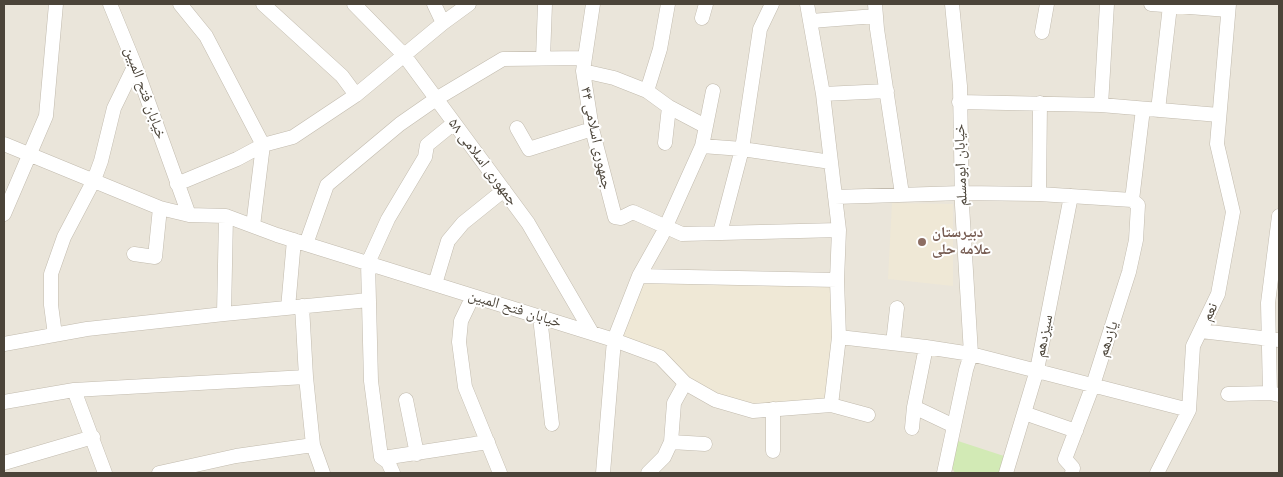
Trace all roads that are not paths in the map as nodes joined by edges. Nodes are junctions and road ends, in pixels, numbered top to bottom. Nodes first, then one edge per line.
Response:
1 (56, 4) edge
2 (110, 4) edge
3 (180, 4) edge
4 (263, 4) edge
5 (354, 4) edge
6 (434, 4) edge
7 (546, 4) edge
8 (593, 4) edge
9 (668, 4) edge
10 (706, 4) edge
11 (772, 4) edge
12 (806, 4) edge
13 (952, 4) edge
14 (1047, 4) edge
15 (1107, 4) edge
16 (1151, 4) edge
17 (462, 6) edge
18 (1170, 6) junction
19 (1228, 7) edge
20 (875, 10) edge
21 (702, 18) dead end
22 (810, 21) junction
23 (443, 23) junction
24 (1042, 32) dead end
25 (404, 55) junction
26 (544, 58) junction
27 (583, 65) junction
28 (135, 66) junction
29 (647, 91) junction
30 (712, 91) dead end
31 (887, 91) junction
32 (823, 94) junction
33 (356, 95) junction
34 (436, 99) junction
35 (959, 102) junction
36 (1040, 103) junction
37 (1101, 105) junction
38 (669, 107) junction
39 (1143, 108) junction
40 (1158, 110) junction
41 (1219, 115) junction
42 (454, 124) junction
43 (705, 126) junction
44 (517, 128) dead end
45 (592, 129) junction
46 (4, 144) edge
47 (665, 144) dead end
48 (263, 145) junction
49 (702, 146) junction
50 (742, 150) junction
51 (30, 155) junction
52 (831, 162) junction
53 (94, 180) junction
54 (177, 184) junction
55 (504, 190) junction
56 (962, 192) junction
57 (902, 194) junction
58 (1039, 194) junction
59 (1071, 196) junction
60 (835, 198) junction
61 (1132, 200) junction
62 (160, 208) junction
63 (4, 214) edge
64 (189, 214) junction
65 (226, 216) junction
66 (1279, 216) edge
67 (253, 226) junction
68 (665, 227) junction
69 (839, 230) junction
70 (720, 233) junction
71 (300, 242) junction
72 (134, 254) dead end
73 (368, 263) junction
74 (639, 276) junction
75 (837, 280) junction
76 (435, 284) junction
77 (473, 296) junction
78 (369, 300) junction
79 (295, 307) junction
80 (897, 308) dead end
81 (224, 314) junction
82 (540, 317) junction
83 (1202, 331) junction
84 (592, 333) junction
85 (55, 335) junction
86 (839, 337) junction
87 (1274, 339) edge
88 (614, 340) junction
89 (893, 343) junction
90 (4, 344) edge
91 (926, 346) junction
92 (971, 354) junction
93 (1037, 370) junction
94 (306, 377) junction
95 (685, 383) junction
96 (1093, 385) junction
97 (74, 390) junction
98 (1228, 394) dead end
99 (1274, 394) edge
100 (406, 400) dead end
101 (4, 402) edge
102 (831, 405) junction
103 (914, 408) junction
104 (773, 409) junction
105 (1189, 410) junction
106 (1024, 413) junction
107 (868, 415) dead end
108 (552, 424) dead end
109 (954, 426) junction
110 (912, 428) dead end
111 (1076, 431) junction
112 (93, 437) junction
113 (488, 442) junction
114 (671, 442) junction
115 (704, 444) dead end
116 (313, 445) junction
117 (773, 451) dead end
118 (417, 454) junction
119 (383, 458) junction
120 (222, 459) junction
121 (4, 463) edge
122 (105, 473) edge
123 (159, 473) edge
124 (226, 473) edge
125 (323, 473) edge
126 (393, 473) edge
127 (500, 473) edge
128 (603, 473) edge
129 (648, 473) edge
130 (944, 473) edge
131 (1006, 473) edge
132 (1072, 473) edge
133 (1157, 473) edge

1 - 51 street
2 - 28 street, خیابان فتح المبین
3 - 48 street
4 - 33 street
5 - 25 street, جمهوری اسلامی ۵۸
6 - 23 street
7 - 26 street
8 - 27 street, جمهوری اسلامی ۴۴
9 - 29 street
10 - 21 street
11 - 50 street
12 - 22 street
13 - 35 street, خیابان ابومسلم
14 - 24 street
15 - 37 street
16 - 18 street
17 - 23 street
18 - 19 street
18 - 40 street
19 - 41 street, نعم
20 - 22 street
20 - 31 street
22 - 32 street
23 - 25 street
25 - 33 street
25 - 34 street, جمهوری اسلامی ۵۸
26 - 27 street
26 - 34 street
27 - 29 street
27 - 45 street, جمهوری اسلامی ۴۴
28 - 53 street
28 - 54 street, خیابان فتح المبین
29 - 38 street
30 - 43 street
31 - 32 street
31 - 57 street
32 - 52 street
33 - 48 street
34 - 42 street, جمهوری اسلامی ۵۸
34 - 71 street
35 - 36 street
35 - 56 street, خیابان ابومسلم
36 - 37 street
36 - 58 street
37 - 39 street
38 - 43 street
38 - 47 street
39 - 40 street
39 - 61 street
40 - 41 street
41 - 83 street, نعم
42 - 55 street, جمهوری اسلامی ۵۸
42 - 73 street
43 - 49 street
44 - 45 street
45 - 68 street, جمهوری اسلامی ۴۴
46 - 51 street, خیابان فتح المبین
48 - 54 street
48 - 67 street
49 - 50 street
49 - 68 street
50 - 52 street
50 - 70 street
51 - 53 street, خیابان فتح المبین
51 - 63 street
52 - 60 street
53 - 62 street, خیابان فتح المبین
53 - 85 street
54 - 64 street, خیابان فتح المبین
55 - 76 street
55 - 84 street, جمهوری اسلامی ۵۸
56 - 57 street
56 - 58 street
56 - 92 street, خیابان ابومسلم
57 - 60 street
58 - 59 street
59 - 61 street
59 - 93 street, سیزدهم
60 - 69 street
61 - 96 street, یازدهم
62 - 64 street, خیابان فتح المبین
62 - 72 street
64 - 65 street, خیابان فتح المبین
65 - 67 street, خیابان فتح المبین
65 - 81 street
66 - 87 street
67 - 71 street, خیابان فتح المبین
68 - 70 street
68 - 74 street
69 - 70 street
69 - 75 street
71 - 73 street, خیابان فتح المبین
71 - 79 street
73 - 76 street, خیابان فتح المبین
73 - 78 street
74 - 75 street
74 - 88 street
75 - 86 street
76 - 77 street, خیابان فتح المبین
77 - 82 street, خیابان فتح المبین
77 - 113 street
78 - 79 street
78 - 119 street
79 - 81 street
79 - 94 street
80 - 89 street
81 - 85 street
82 - 84 street, خیابان فتح المبین
82 - 108 street
83 - 87 street
83 - 105 street, نعم
84 - 88 street, خیابان فتح المبین
85 - 90 street
86 - 89 street
86 - 102 street
87 - 99 street
88 - 95 street, خیابان فتح المبین
88 - 128 street
89 - 91 street
91 - 92 street
91 - 103 street
92 - 93 street
92 - 109 street, خیابان ابومسلم
93 - 96 street
93 - 106 street, سیزدهم
94 - 97 street
94 - 116 street
95 - 104 street, خیابان فتح المبین
95 - 114 street
96 - 105 street
96 - 111 street, یازدهم
97 - 101 street
97 - 112 street
98 - 99 street
100 - 118 street
102 - 104 street, خیابان فتح المبین
102 - 107 street, خیابان فتح المبین
103 - 109 street
103 - 110 street
104 - 117 street
105 - 133 street, نعم
106 - 111 street
106 - 131 street, سیزدهم
109 - 130 street, خیابان ابومسلم
111 - 132 street, یازدهم
112 - 121 street
112 - 122 street
113 - 118 street
113 - 127 street
114 - 115 street
114 - 129 street
116 - 120 street
116 - 125 street
118 - 119 street
119 - 126 street
120 - 123 street
120 - 124 street

